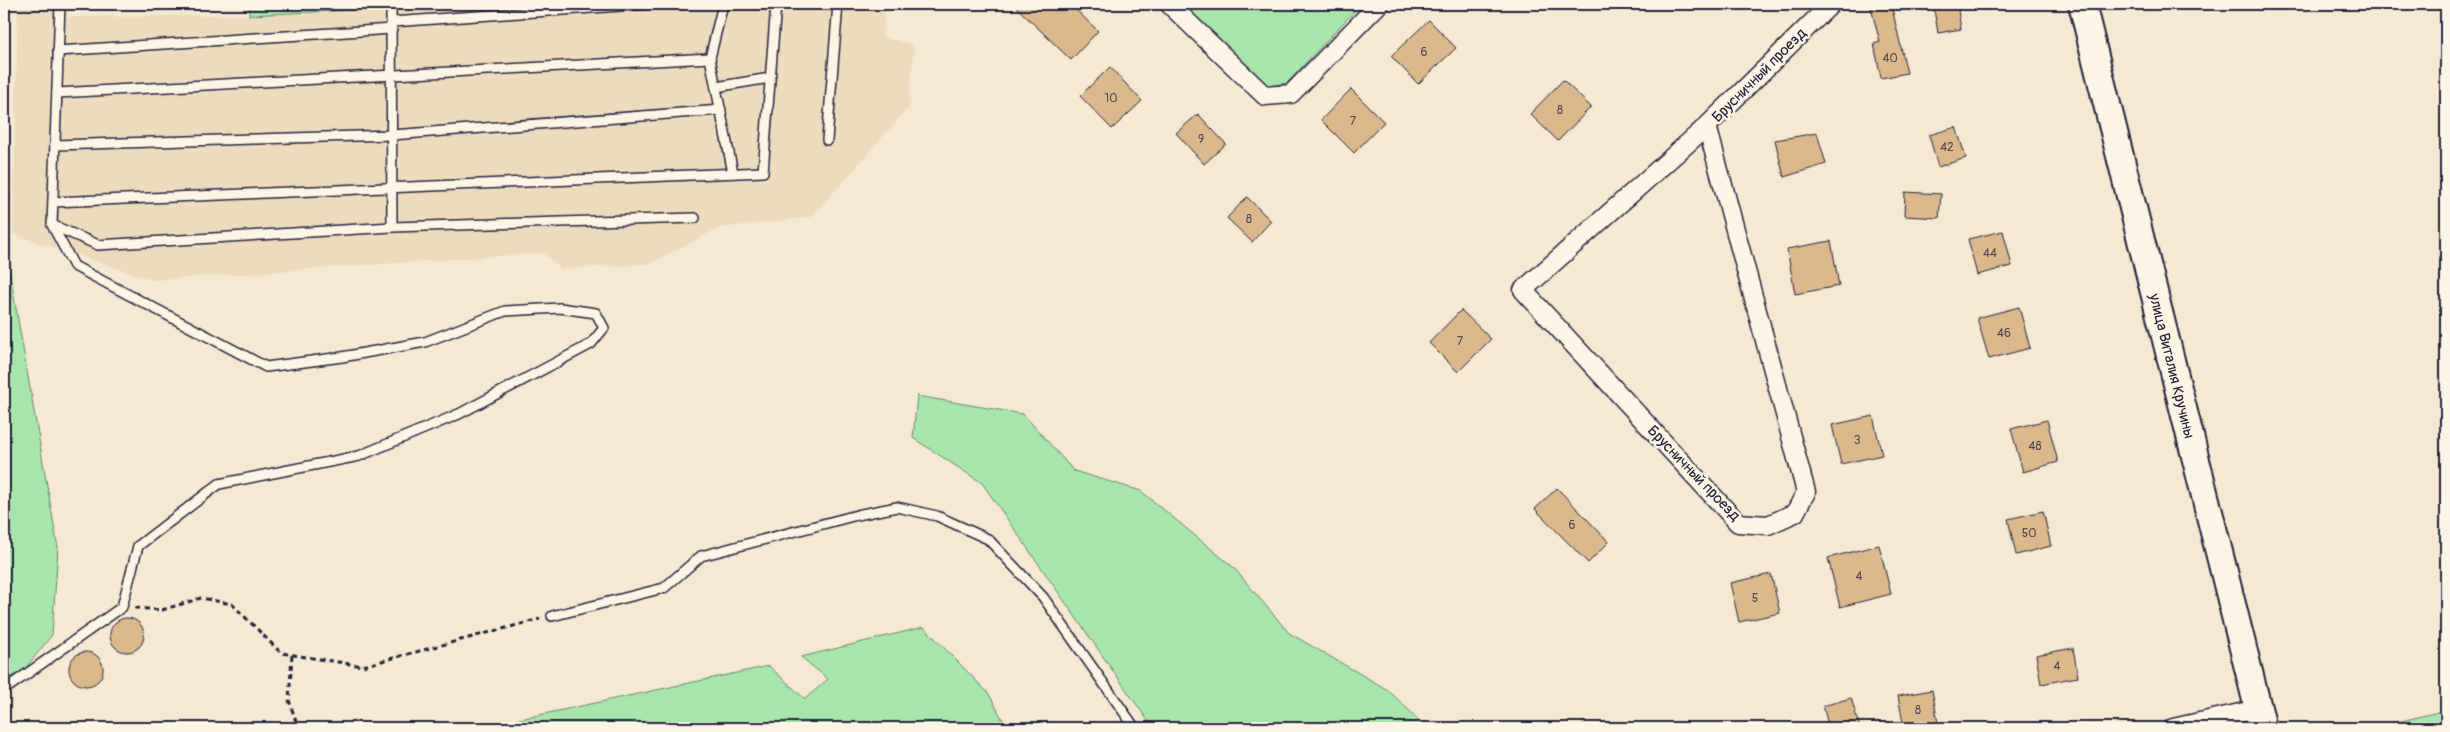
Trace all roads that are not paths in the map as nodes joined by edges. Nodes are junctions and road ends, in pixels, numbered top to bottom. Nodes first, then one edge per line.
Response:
1 (60, 4) edge
2 (391, 4) edge
3 (650, 4) edge
4 (722, 4) edge
5 (776, 4) edge
6 (838, 4) edge
7 (1169, 4) edge
8 (1379, 4) edge
9 (1831, 4) edge
10 (2082, 4) edge
11 (392, 26) junction
12 (58, 52) junction
13 (710, 58) junction
14 (392, 75) junction
15 (770, 78) junction
16 (716, 87) junction
17 (57, 93) junction
18 (721, 110) junction
19 (1707, 126) junction
20 (392, 135) junction
21 (827, 140) dead end
22 (55, 145) junction
23 (733, 173) junction
24 (392, 188) junction
25 (53, 202) junction
26 (695, 218) dead end
27 (52, 225) junction
28 (392, 227) junction
29 (552, 616) road end
30 (4, 690) edge
31 (2261, 719) edge
32 (1135, 728) edge
33 (2173, 728) edge

1 - 12 lane
2 - 11 lane
3 - 11 lane
4 - 13 lane
5 - 15 lane
6 - 21 lane
7 - 8 street
9 - 19 street, Брусничный проезд
10 - 31 street, улица Виталия Кручины
11 - 12 lane
11 - 14 lane
12 - 17 lane
13 - 14 lane
13 - 16 lane
14 - 17 lane
14 - 20 lane
15 - 16 lane
15 - 23 lane
16 - 18 lane
17 - 22 lane
18 - 20 lane
18 - 23 lane
19 - 19 street, Брусничный проезд
20 - 22 lane
20 - 24 lane
22 - 25 lane
23 - 24 lane
24 - 25 lane
24 - 28 lane
25 - 27 lane
26 - 28 lane
27 - 28 lane
27 - 30 lane
29 - 32 lane
31 - 33 street

